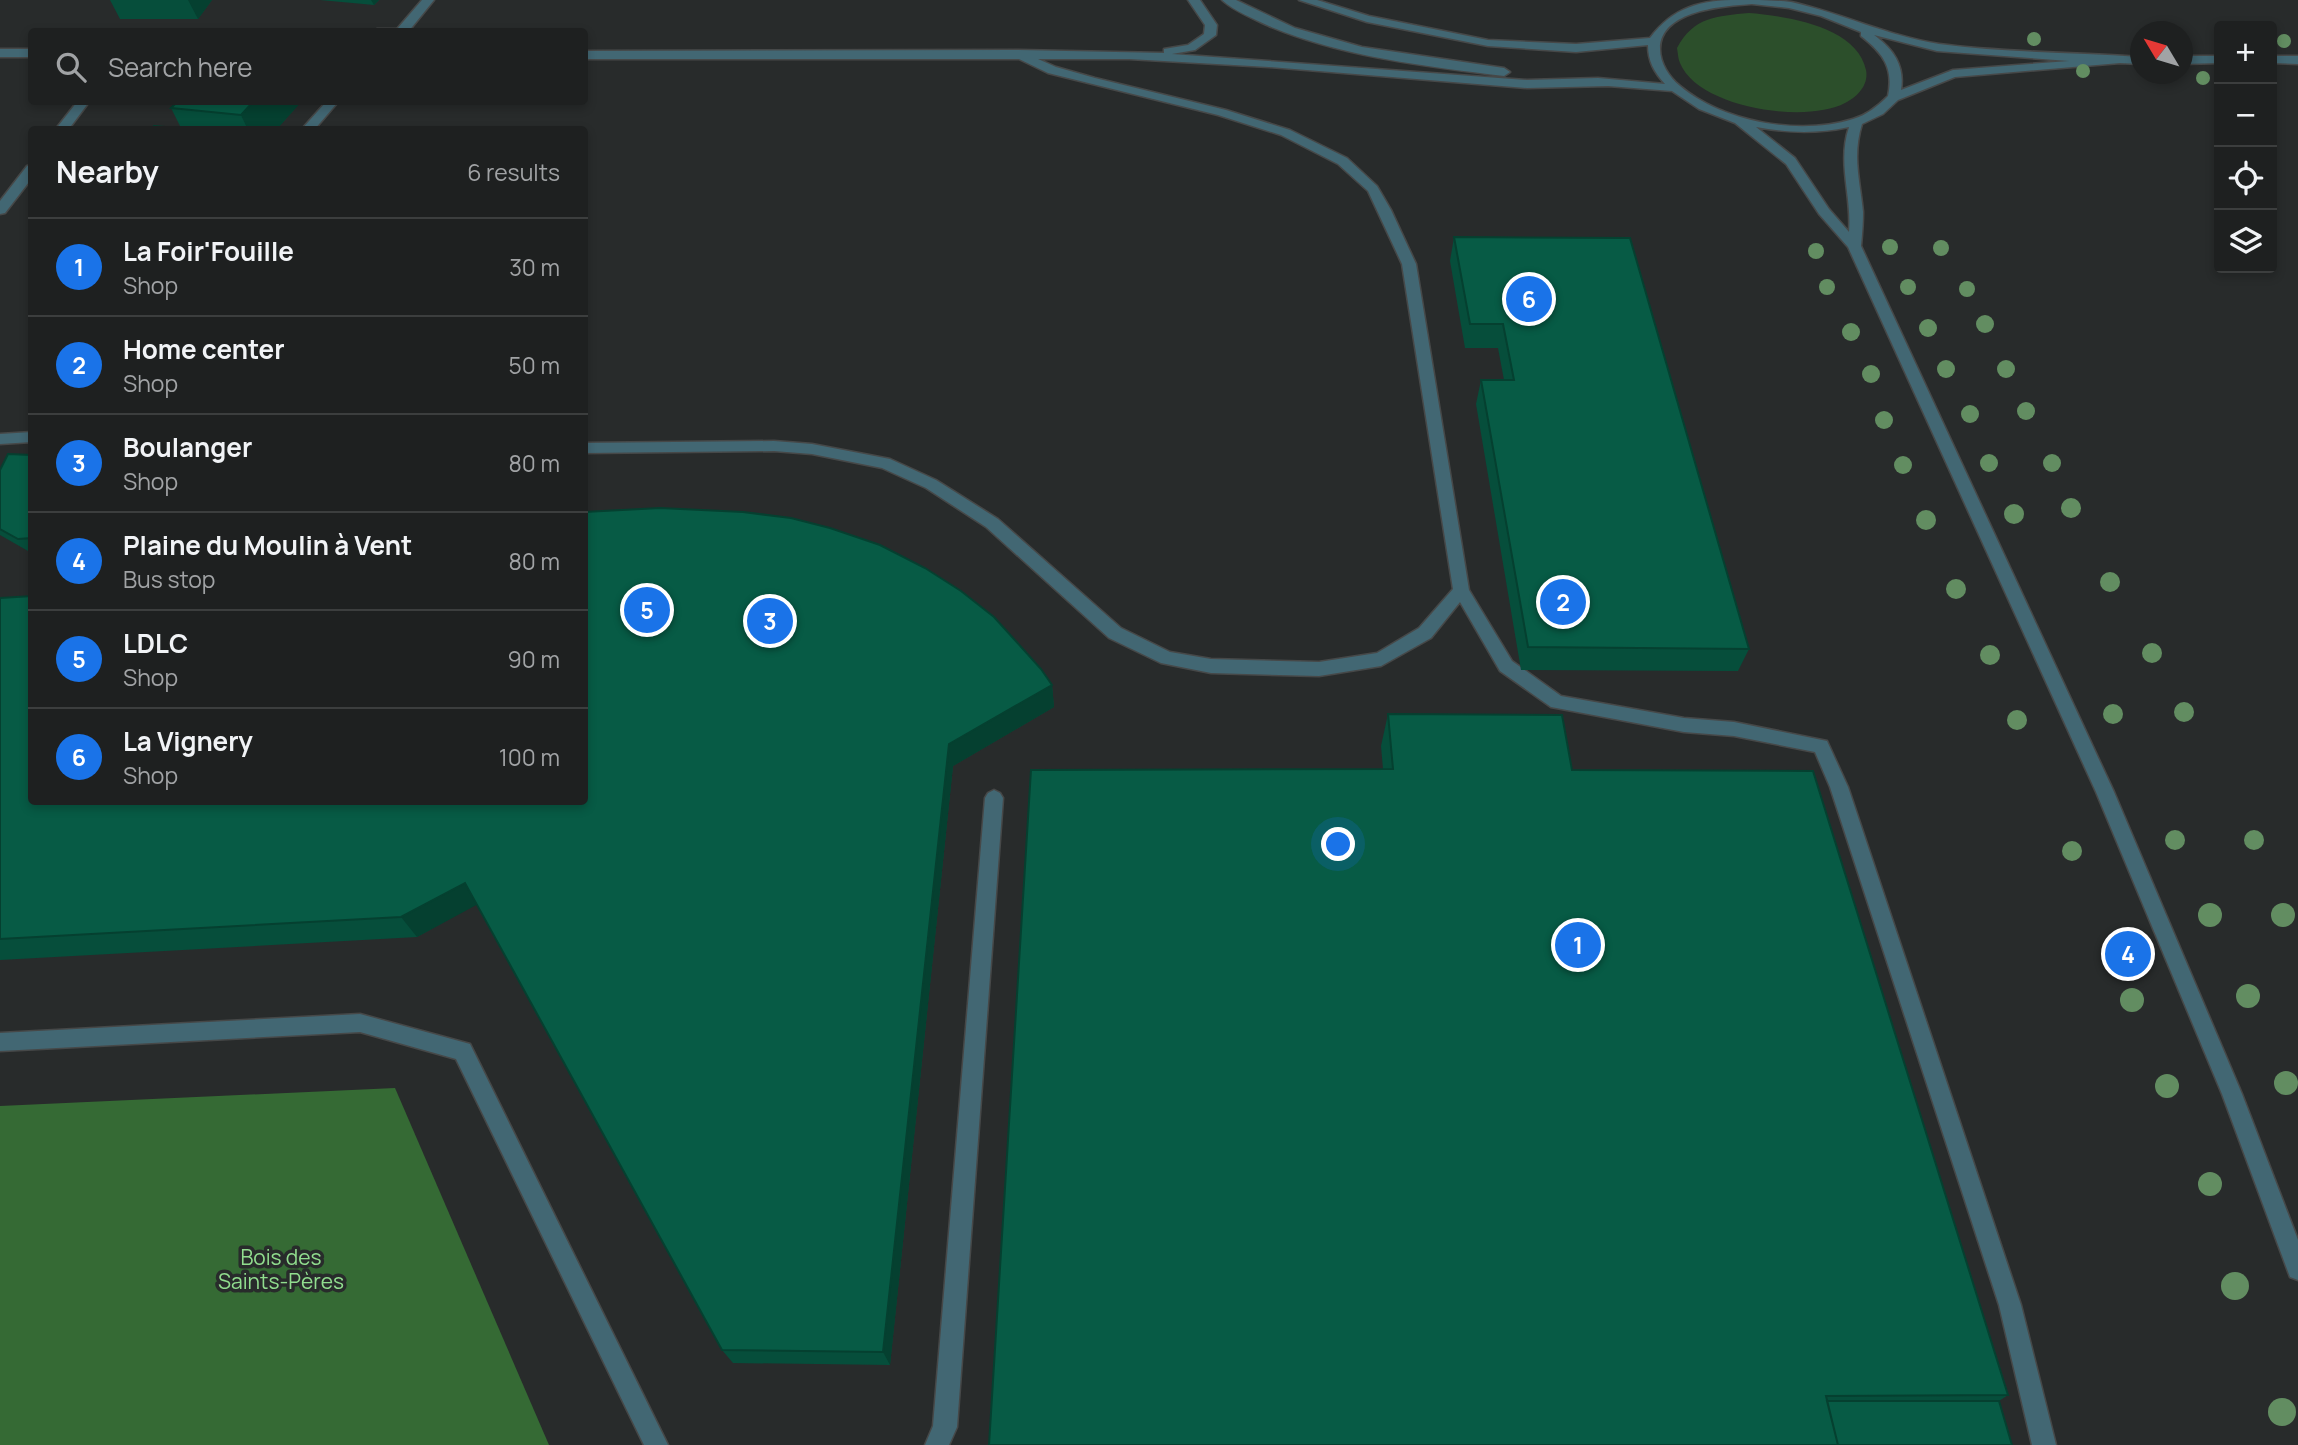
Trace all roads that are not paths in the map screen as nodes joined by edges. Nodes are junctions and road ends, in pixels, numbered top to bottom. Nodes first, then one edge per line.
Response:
1 (428, 0) edge
2 (1194, 0) edge
3 (1228, 0) edge
4 (1305, 0) edge
5 (1349, 0) edge
6 (1812, 0) edge
7 (1686, 5) edge
8 (1825, 14) junction
9 (1367, 19) junction
10 (1856, 27) junction
11 (405, 28) edge
12 (1654, 41) junction
13 (0, 53) edge
14 (28, 53) edge
15 (1019, 54) junction
16 (588, 55) edge
17 (1129, 55) junction
18 (2117, 60) junction
19 (2130, 60) edge
20 (2193, 60) edge
21 (2214, 60) edge
22 (2277, 60) edge
23 (2298, 60) edge
24 (1607, 83) junction
25 (1675, 88) junction
26 (1894, 97) junction
27 (81, 105) edge
28 (329, 105) edge
29 (1739, 120) junction
30 (1857, 122) junction
31 (64, 126) edge
32 (311, 126) edge
33 (28, 174) edge
34 (0, 210) edge
35 (1854, 246) junction
36 (28, 437) edge
37 (0, 439) edge
38 (588, 448) edge
39 (1461, 590) junction
40 (994, 798) dead end
41 (0, 1042) edge
42 (2298, 1269) edge
43 (656, 1445) edge
44 (937, 1445) edge
45 (2044, 1445) edge

1 - 11 street
2 - 17 street
3 - 24 street
4 - 9 street
5 - 9 street
6 - 8 street
7 - 8 street
7 - 12 street
8 - 10 street
9 - 12 street
10 - 18 street
10 - 26 street
12 - 25 street
13 - 14 street
15 - 16 street
15 - 17 street
15 - 39 street
17 - 24 street
18 - 19 street
18 - 26 street
20 - 21 street
22 - 23 street
24 - 25 street
25 - 29 street
26 - 30 street
27 - 31 street
28 - 32 street
29 - 30 street
29 - 35 street
30 - 35 street
33 - 34 street
35 - 42 street
36 - 37 street
38 - 39 street
39 - 45 street
40 - 44 street
41 - 43 street

